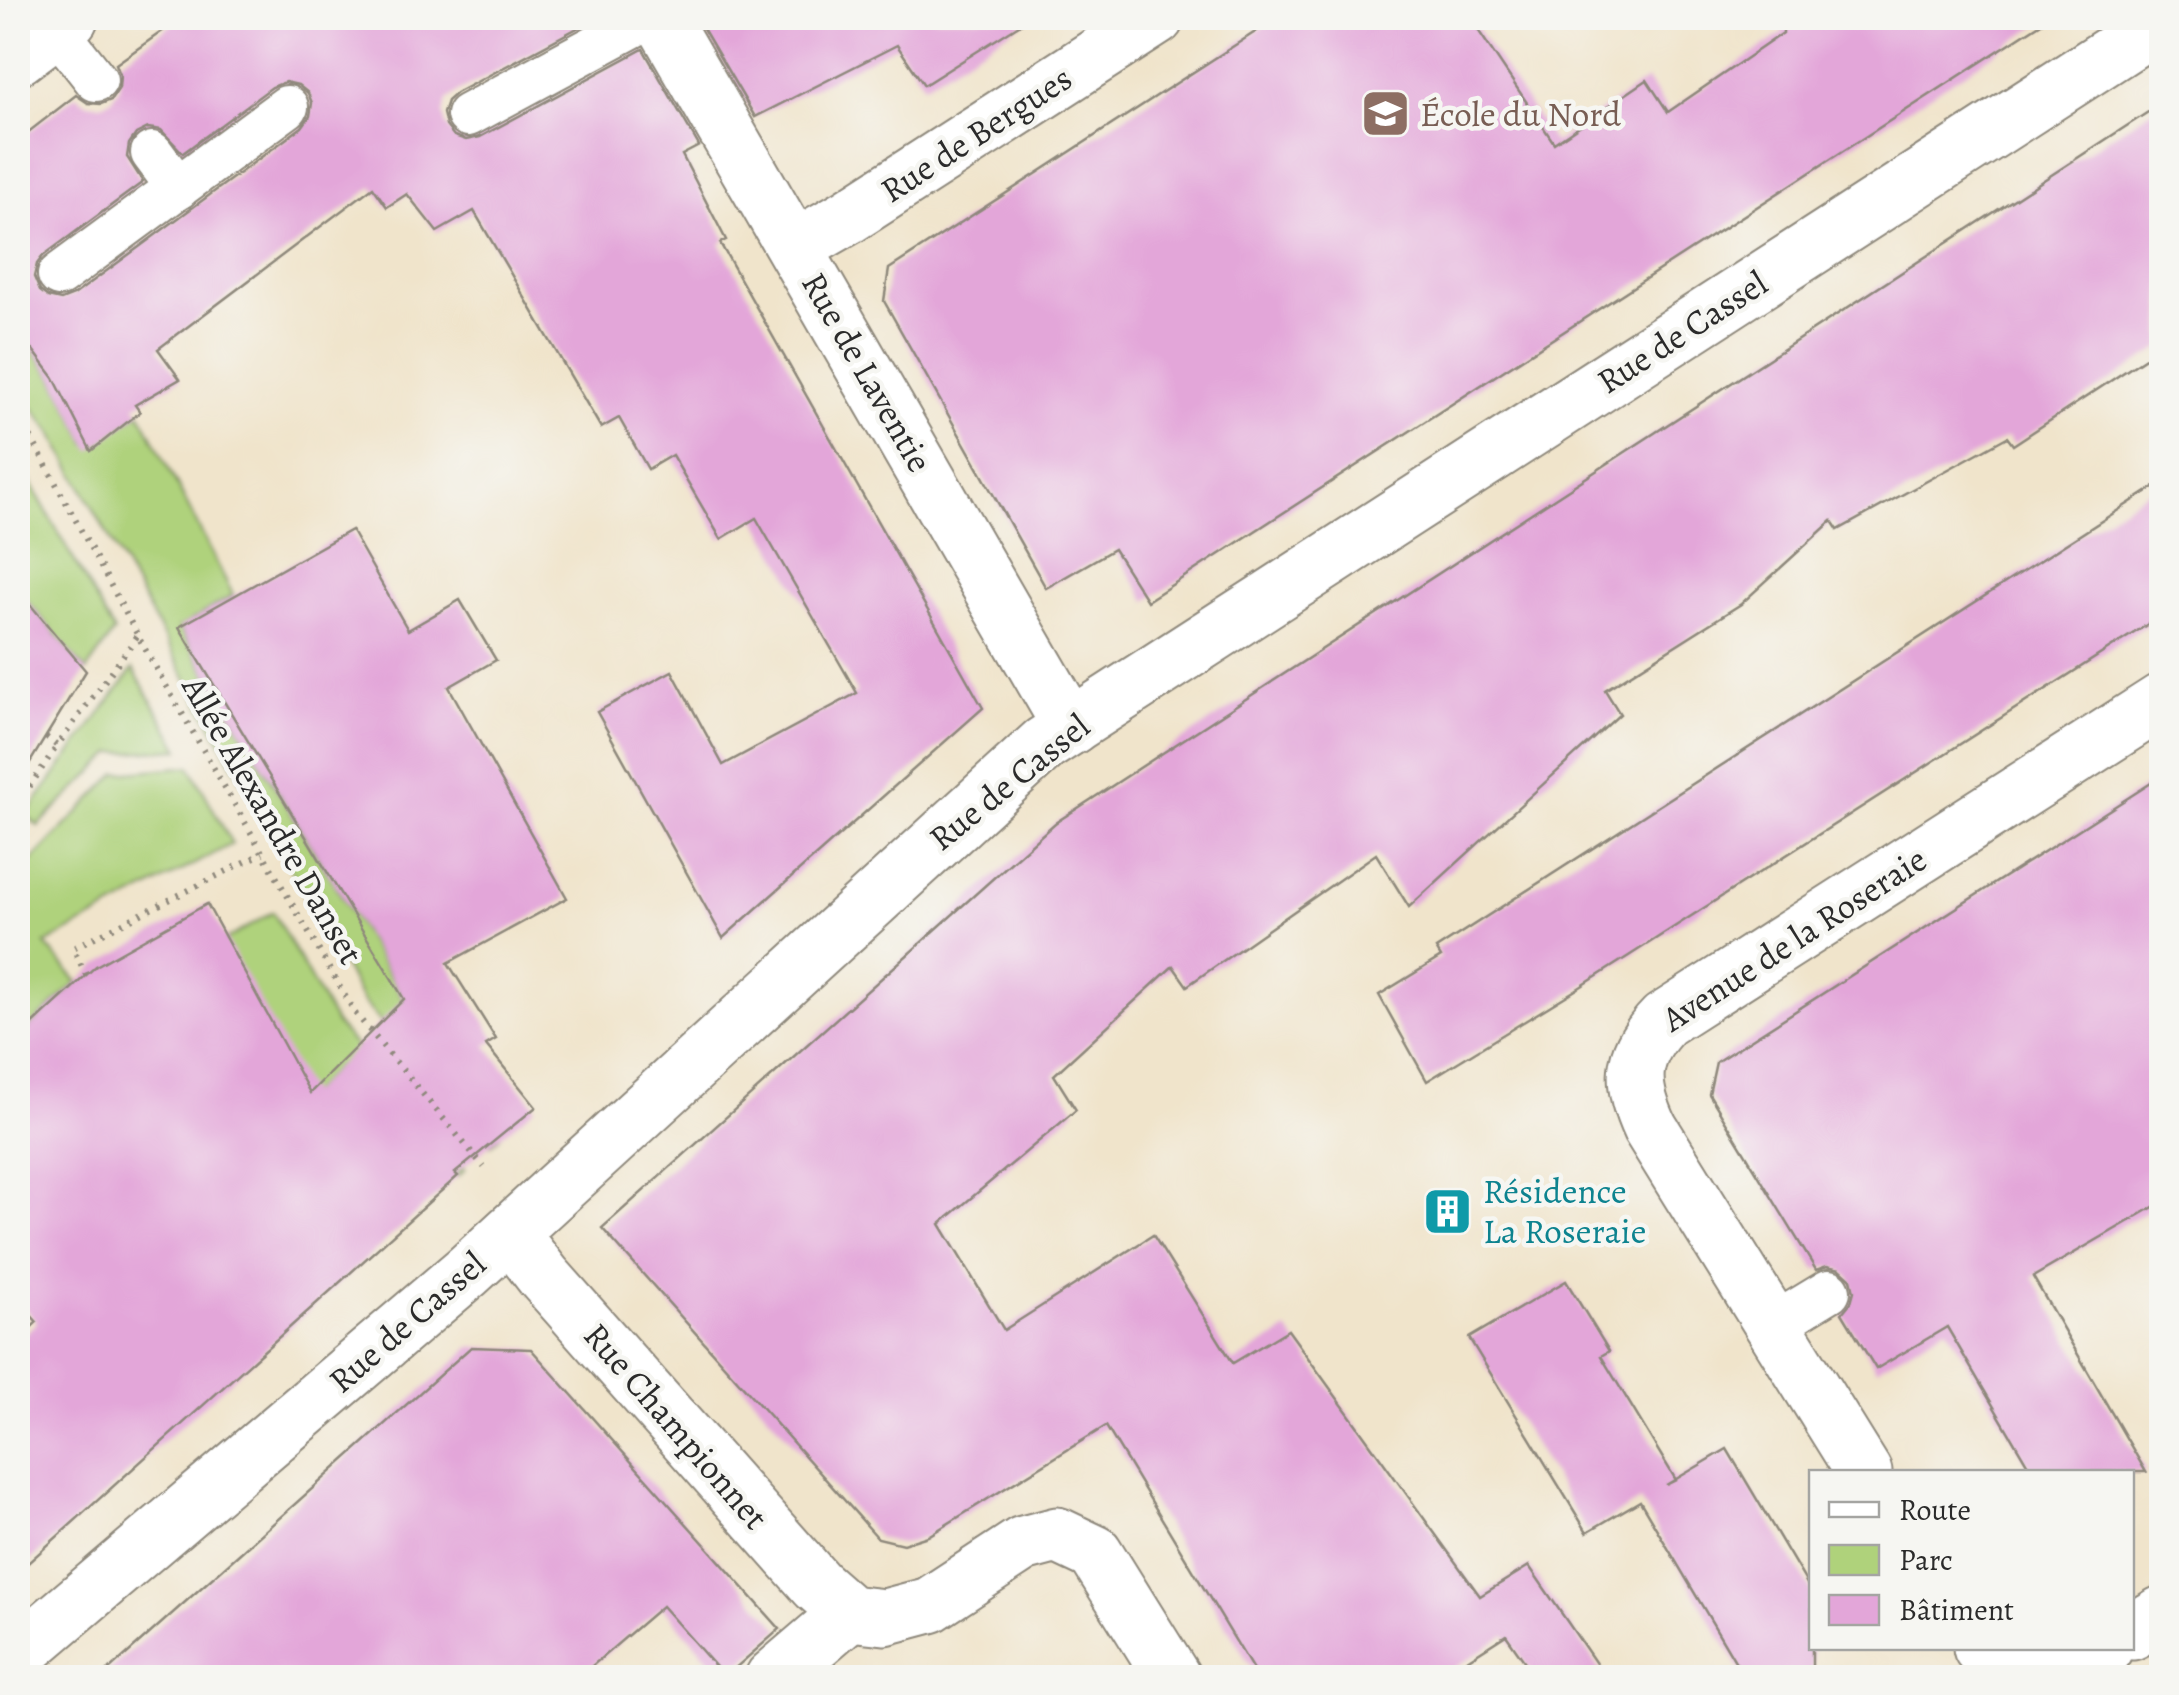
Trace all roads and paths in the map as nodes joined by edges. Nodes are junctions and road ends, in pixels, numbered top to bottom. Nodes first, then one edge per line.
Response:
1 (648, 18) edge
2 (662, 18) edge
3 (1156, 18) edge
4 (2162, 21) edge
5 (48, 34) edge
6 (96, 80) dead end
7 (288, 108) dead end
8 (468, 115) dead end
9 (152, 153) dead end
10 (178, 188) junction
11 (795, 247) junction
12 (59, 275) dead end
13 (18, 420) edge
14 (138, 635) junction
15 (2162, 701) edge
16 (1071, 727) junction
17 (46, 737) dead end
18 (57, 746) junction
19 (18, 804) edge
20 (264, 853) junction
21 (86, 975) dead end
22 (519, 1225) junction
23 (1828, 1291) dead end
24 (1772, 1325) junction
25 (1863, 1470) edge
26 (849, 1613) junction
27 (2162, 1614) edge
28 (2134, 1631) edge
29 (1984, 1650) edge
30 (2099, 1650) edge
31 (18, 1654) edge
32 (772, 1678) edge
33 (1173, 1678) edge

1 - 8 lane
2 - 11 street, Rue de Laventie
3 - 11 street, Rue de Bergues
4 - 16 street, Rue de Cassel
5 - 6 lane
7 - 10 lane
9 - 10 lane
10 - 12 lane
11 - 16 street, Rue de Laventie
13 - 14 path, Allée Alexandre Danset
14 - 18 path
14 - 20 path, Allée Alexandre Danset
15 - 24 street, Avenue de la Roseraie
16 - 22 street, Rue de Cassel
17 - 18 path
18 - 19 path
20 - 21 path
20 - 22 path, Allée Alexandre Danset
22 - 26 street, Rue Championnet
22 - 31 street, Rue de Cassel
23 - 24 lane
24 - 25 street, Avenue de la Roseraie
26 - 32 street
26 - 33 street
27 - 28 street
29 - 30 street

